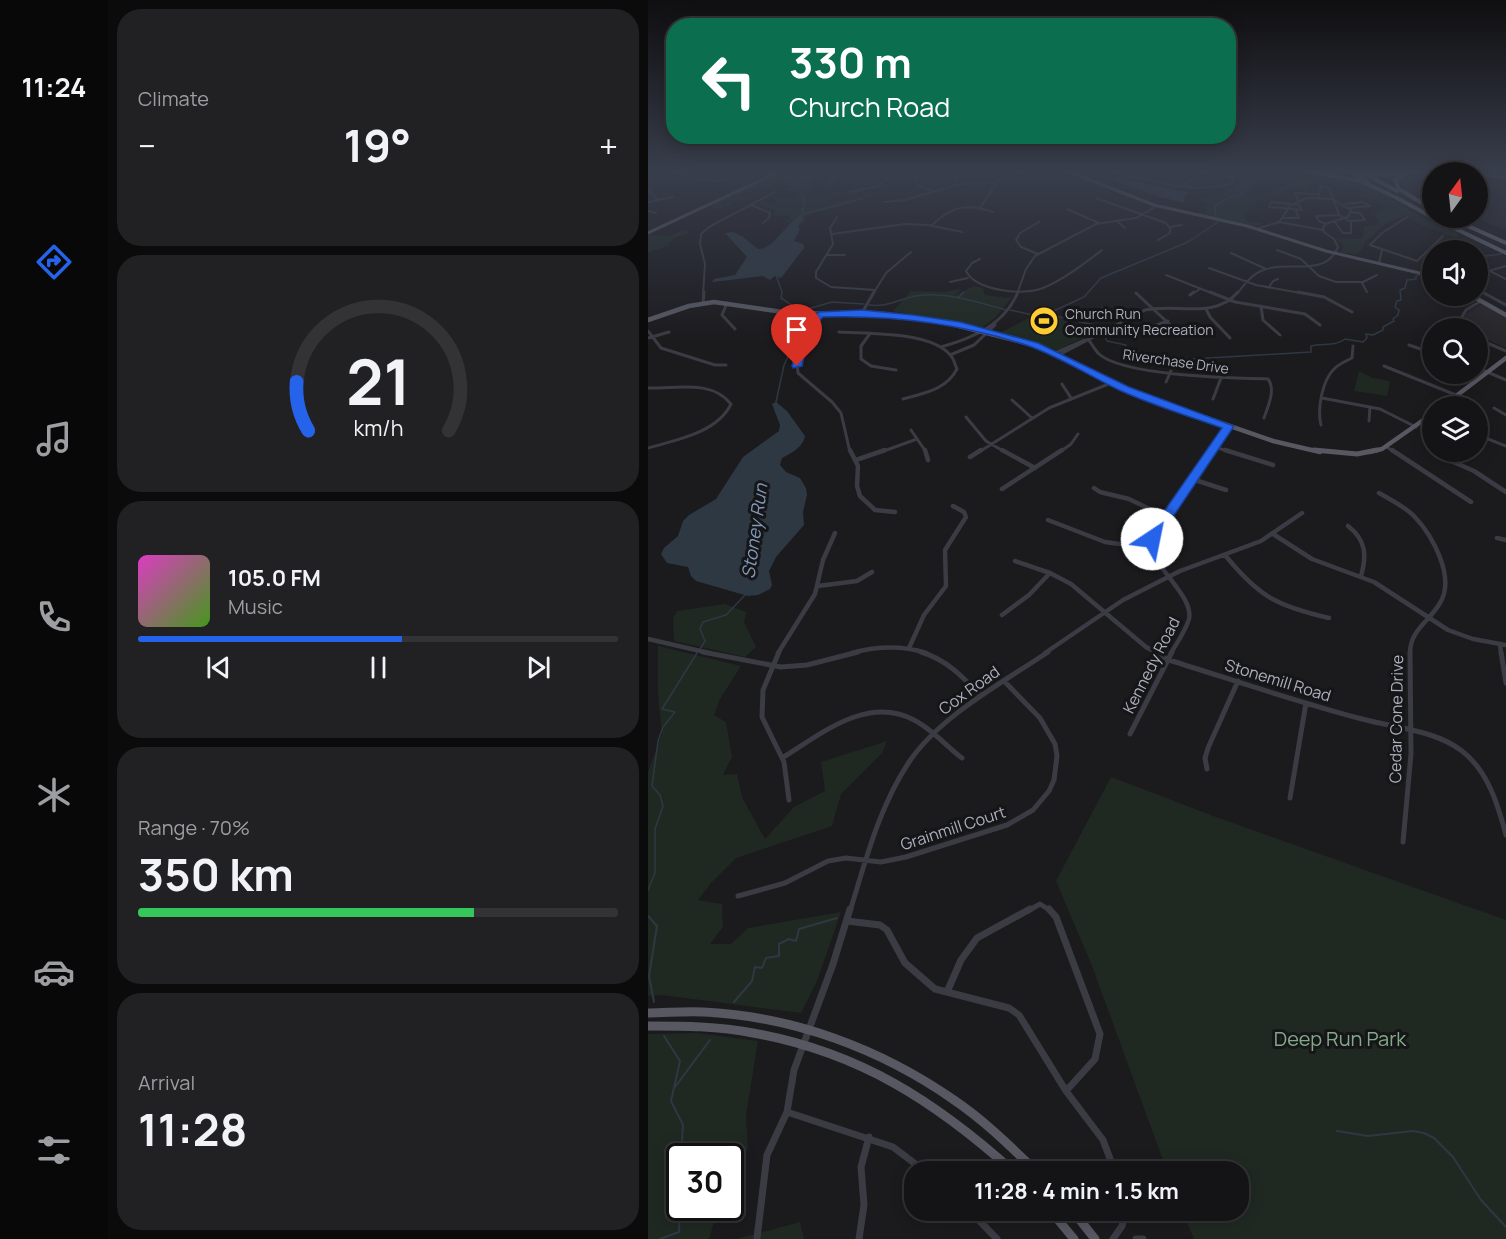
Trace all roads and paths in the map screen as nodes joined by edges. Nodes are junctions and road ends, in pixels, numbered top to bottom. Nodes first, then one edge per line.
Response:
1 (1170, 227) edge
2 (709, 228) edge
3 (830, 228) edge
4 (869, 228) edge
5 (941, 228) edge
6 (1029, 228) edge
7 (1090, 228) edge
8 (1251, 228) edge
9 (1260, 228) edge
10 (1301, 228) edge
11 (1339, 228) edge
12 (1350, 228) edge
13 (1388, 228) edge
14 (1454, 228) edge
15 (1472, 228) edge
16 (1256, 229) junction
17 (1323, 230) joint
18 (1476, 230) junction
19 (963, 232) dead end
20 (1464, 233) junction
21 (832, 234) junction
22 (1443, 236) dead end
23 (1158, 240) dead end
24 (1439, 240) edge
25 (1506, 243) edge
26 (1102, 250) dead end
27 (1277, 250) dead end
28 (1382, 250) junction
29 (911, 252) dead end
30 (1231, 253) dead end
31 (1506, 253) edge
32 (1038, 254) junction
33 (1336, 254) junction
34 (827, 255) junction
35 (845, 255) dead end
36 (1422, 257) edge
37 (980, 260) dead end
38 (1379, 262) junction
39 (1309, 266) junction
40 (1506, 266) edge
41 (1209, 268) dead end
42 (1266, 268) junction
43 (1018, 269) dead end
44 (1026, 269) junction
45 (1488, 270) edge
46 (1488, 271) edge
47 (1422, 273) edge
48 (1166, 275) dead end
49 (1377, 275) dead end
50 (968, 278) junction
51 (1278, 279) dead end
52 (1506, 279) edge
53 (950, 282) dead end
54 (1247, 282) junction
55 (1362, 283) junction
56 (1269, 288) junction
57 (1200, 289) junction
58 (875, 290) junction
59 (1019, 290) junction
60 (1367, 292) dead end
61 (1136, 293) dead end
62 (1190, 295) dead end
63 (1488, 295) edge
64 (1231, 300) junction
65 (703, 303) junction
66 (728, 303) junction
67 (1488, 304) edge
68 (1506, 305) edge
69 (1261, 306) junction
70 (1471, 306) edge
71 (1103, 308) dead end
72 (1151, 308) junction
73 (1206, 309) junction
74 (1352, 312) dead end
75 (862, 313) junction
76 (1506, 313) edge
77 (821, 314) junction
78 (1459, 318) edge
79 (1124, 319) junction
80 (648, 320) edge
81 (1168, 321) junction
82 (1320, 325) dead end
83 (735, 329) dead end
84 (1145, 329) dead end
85 (648, 331) edge
86 (987, 331) junction
87 (669, 332) dead end
88 (839, 332) dead end
89 (1180, 334) dead end
90 (869, 335) junction
91 (1280, 335) dead end
92 (650, 337) edge
93 (1230, 338) dead end
94 (1088, 339) junction
95 (1488, 343) edge
96 (1409, 345) dead end
97 (1353, 346) dead end
98 (941, 347) junction
99 (1422, 349) edge
100 (1506, 351) edge
101 (950, 354) junction
102 (1057, 354) junction
103 (1506, 358) edge
104 (726, 365) dead end
105 (1384, 366) dead end
106 (896, 370) dead end
107 (1171, 371) junction
108 (1488, 372) joint
109 (1221, 378) junction
110 (1506, 380) edge
111 (1167, 382) dead end
112 (1112, 383) junction
113 (1062, 384) dead end
114 (1471, 384) edge
115 (648, 388) edge
116 (1456, 395) joint
117 (1071, 398) junction
118 (1323, 398) junction
119 (903, 399) dead end
120 (1213, 399) dead end
121 (1012, 400) dead end
122 (1371, 407) junction
123 (1494, 408) dead end
124 (1506, 415) edge
125 (966, 417) dead end
126 (1032, 418) junction
127 (1264, 418) dead end
128 (1369, 421) dead end
129 (1422, 423) edge
130 (1321, 425) dead end
131 (1228, 426) junction
132 (1416, 427) junction
133 (910, 430) dead end
134 (1078, 434) dead end
135 (917, 439) junction
136 (1488, 439) edge
137 (991, 444) junction
138 (1506, 446) edge
139 (1215, 447) junction
140 (1387, 447) junction
141 (648, 448) edge
142 (970, 457) dead end
143 (856, 460) junction
144 (928, 460) dead end
145 (1454, 462) edge
146 (1273, 465) dead end
147 (1035, 468) junction
148 (1192, 479) junction
149 (1094, 488) dead end
150 (1002, 489) dead end
151 (1226, 490) dead end
152 (1506, 492) edge
153 (1379, 493) dead end
154 (1471, 501) dead end
155 (953, 506) dead end
156 (895, 512) dead end
157 (1302, 513) dead end
158 (1167, 517) junction
159 (1048, 520) dead end
160 (1348, 526) dead end
161 (835, 533) dead end
162 (1273, 534) junction
163 (1497, 538) dead end
164 (1506, 540) edge
165 (1150, 548) junction
166 (1225, 555) junction
167 (1015, 561) dead end
168 (872, 572) dead end
169 (1050, 573) junction
170 (1168, 576) junction
171 (1361, 576) junction
172 (818, 586) junction
173 (1106, 611) junction
174 (1002, 615) dead end
175 (1427, 617) junction
176 (1329, 618) dead end
177 (648, 639) edge
178 (1503, 644) edge
179 (909, 648) junction
180 (1169, 660) junction
181 (771, 666) junction
182 (1004, 681) junction
183 (1238, 681) junction
184 (1506, 683) edge
185 (981, 696) junction
186 (1306, 703) junction
187 (1411, 730) junction
188 (1130, 734) dead end
189 (933, 735) junction
190 (782, 758) junction
191 (962, 758) dead end
192 (1207, 769) dead end
193 (1290, 798) dead end
194 (789, 800) dead end
195 (1506, 835) edge
196 (1403, 842) dead end
197 (865, 860) junction
198 (738, 896) dead end
199 (847, 921) junction
200 (947, 992) junction
201 (648, 1012) edge
202 (648, 1026) edge
203 (809, 1029) junction
204 (803, 1043) junction
205 (1066, 1091) junction
206 (788, 1112) junction
207 (868, 1137) junction
208 (911, 1161) edge
209 (1002, 1161) edge
210 (1024, 1161) edge
211 (1111, 1161) edge
212 (980, 1221) edge
213 (1059, 1221) edge
214 (1081, 1221) edge
215 (1123, 1221) edge
216 (757, 1238) edge
217 (859, 1239) edge
218 (997, 1239) edge
219 (1074, 1239) edge
220 (1095, 1239) edge
221 (1113, 1239) edge
222 (1136, 1239) edge
223 (1143, 1239) edge

1 - 23 street
2 - 65 street
3 - 21 street
4 - 21 street
5 - 19 street
6 - 32 street
7 - 32 street
8 - 16 main road
9 - 16 street
10 - 17 street
11 - 12 street
13 - 28 street
14 - 20 highway
15 - 18 highway
16 - 33 main road
17 - 33 street
18 - 20 highway
18 - 25 highway
20 - 31 highway
21 - 34 street
22 - 24 street
26 - 59 street
27 - 39 street
28 - 36 street
28 - 38 street
29 - 58 street
30 - 42 street
32 - 44 street
33 - 38 main road
33 - 39 street
34 - 35 street
34 - 58 street
37 - 50 street
38 - 47 main road
39 - 42 street
39 - 55 street
40 - 45 street
41 - 54 street
42 - 54 street
43 - 44 street
44 - 59 street
46 - 52 street
48 - 57 street
49 - 55 street
50 - 53 street
50 - 59 street
51 - 56 street
54 - 56 street
54 - 64 street
55 - 60 street
56 - 74 street
57 - 62 street
57 - 64 street
58 - 75 street
59 - 86 street
61 - 72 street
63 - 68 street
64 - 69 street
64 - 73 street
65 - 66 main road
65 - 80 main road
66 - 77 main road
66 - 83 street
67 - 76 main road
69 - 82 street
69 - 91 street
70 - 78 street
71 - 79 street
72 - 73 street
72 - 79 street
72 - 81 street
73 - 93 street
75 - 77 main road
75 - 86 main road
77 - 143 street
79 - 94 street
81 - 84 street
81 - 89 street
85 - 92 street
86 - 98 street
86 - 101 street
86 - 102 main road
87 - 92 street
88 - 90 street
90 - 98 street
90 - 106 street
92 - 104 street
94 - 102 street
94 - 107 street, Riverchase Drive
95 - 100 street
96 - 99 street
97 - 118 street
98 - 101 street
101 - 119 street
102 - 112 main road
103 - 108 main road
105 - 116 street
107 - 109 street, Riverchase Drive
107 - 111 street
108 - 110 street
109 - 120 street
109 - 127 street, Riverchase Drive
112 - 117 street
112 - 131 main road
113 - 117 street
114 - 116 main road
115 - 141 street
117 - 126 street
118 - 122 street
118 - 130 street
121 - 126 street
122 - 128 street
122 - 132 street
123 - 124 street
125 - 137 street
126 - 137 street
129 - 132 main road
131 - 139 street
131 - 140 main road
132 - 140 main road
133 - 135 street
134 - 147 street
135 - 143 street
135 - 144 street
136 - 138 street
137 - 142 street
137 - 147 street
139 - 146 street
139 - 148 street
140 - 154 street
143 - 156 street
145 - 152 street
147 - 150 street
148 - 151 street
148 - 158 street
149 - 158 street
153 - 175 street, Cedar Cone Drive
155 - 179 street
157 - 162 street, Cox Road
158 - 165 street
159 - 165 street
160 - 171 street
161 - 172 street
162 - 166 street, Cox Road
162 - 171 street
163 - 164 street
165 - 170 street
166 - 170 street, Cox Road
166 - 176 street
167 - 169 street, Stonemill Road
168 - 172 street
169 - 173 street, Stonemill Road
169 - 174 street
170 - 173 street, Cox Road
170 - 180 street, Kennedy Road
171 - 175 street
172 - 181 street
173 - 180 street, Stonemill Road
173 - 182 street, Cox Road
175 - 178 street
175 - 187 street, Cedar Cone Drive
177 - 181 street
178 - 184 street
179 - 181 street
179 - 185 street
180 - 183 street, Stonemill Road
180 - 188 street, Kennedy Road
181 - 190 street
182 - 185 street, Cox Road
182 - 197 street, Grainmill Court
183 - 186 street, Stonemill Road
183 - 192 street
185 - 189 street, Cox Road
186 - 187 street, Stonemill Road
186 - 193 street
187 - 195 street, Stonemill Road
187 - 196 street, Cedar Cone Drive
189 - 190 street
189 - 191 street
189 - 197 street, Cox Road
190 - 194 street
197 - 198 street, Grainmill Court
197 - 199 street, Cox Road
199 - 200 street
199 - 203 street, Cox Road
200 - 205 street
200 - 205 street
201 - 203 main road
202 - 204 main road
203 - 204 street, Cox Road
203 - 210 main road
204 - 206 street, Cox Road
204 - 209 main road
205 - 211 street
206 - 207 street
206 - 216 street, Cox Road
207 - 208 street
207 - 217 street
212 - 218 street
213 - 219 main road
214 - 220 main road
215 - 221 street
222 - 223 street

